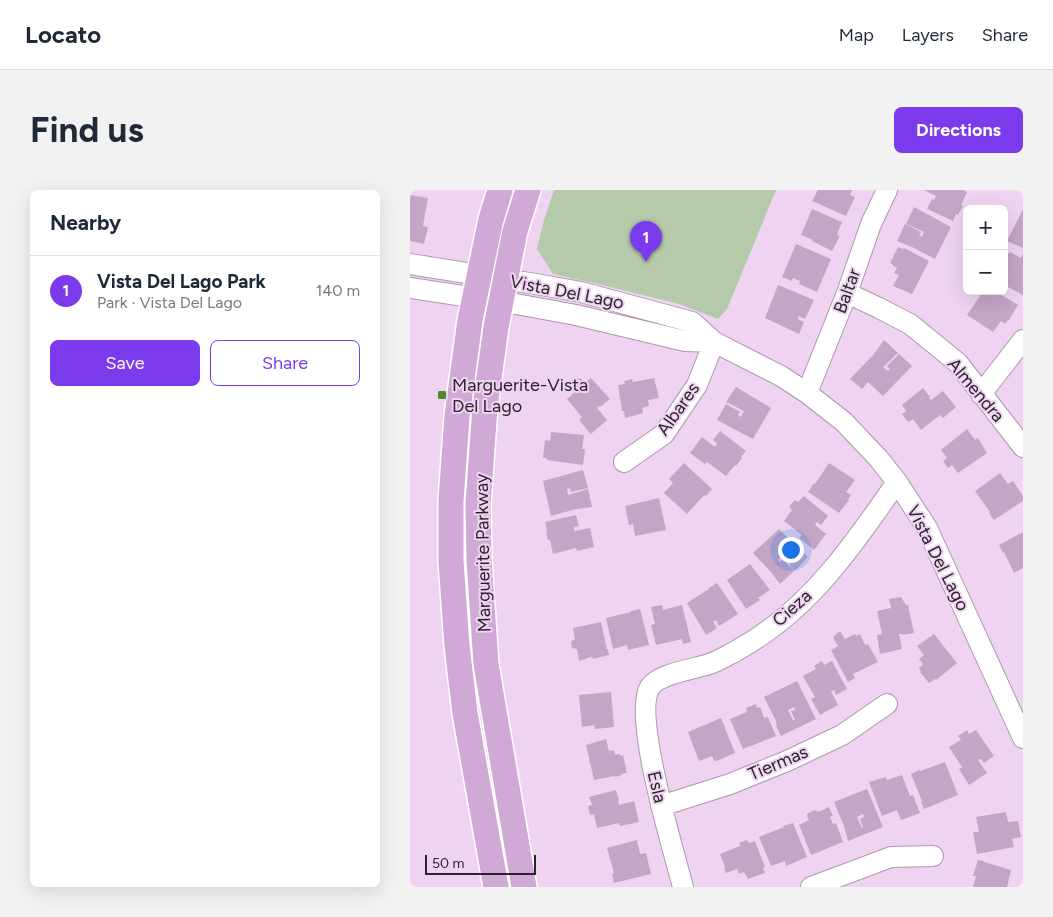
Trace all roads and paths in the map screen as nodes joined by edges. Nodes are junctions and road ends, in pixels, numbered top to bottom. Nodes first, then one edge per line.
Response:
1 (500, 190) edge
2 (528, 190) edge
3 (887, 190) edge
4 (410, 264) edge
5 (477, 287) junction
6 (410, 288) edge
7 (504, 290) junction
8 (847, 293) junction
9 (1023, 340) edge
10 (714, 342) junction
11 (807, 393) junction
12 (981, 394) junction
13 (1023, 447) edge
14 (624, 462) dead end
15 (897, 482) junction
16 (650, 686) joint
17 (887, 704) dead end
18 (1023, 738) edge
19 (662, 806) junction
20 (933, 856) dead end
21 (496, 887) edge
22 (524, 887) edge
23 (683, 887) edge
24 (811, 887) edge

1 - 5 main road, Marguerite Parkway
2 - 7 main road, Marguerite Parkway
3 - 8 street, Baltar
4 - 5 street, Vista Del Lago
5 - 6 street, Vista Del Lago
5 - 7 street, Vista Del Lago
5 - 21 main road, Marguerite Parkway
7 - 10 street, Vista Del Lago
7 - 22 main road, Marguerite Parkway
8 - 11 street, Baltar
8 - 12 street, Almendra
9 - 12 street
10 - 11 street, Vista Del Lago
10 - 14 street, Albares
11 - 15 street, Vista Del Lago
12 - 13 street, Almendra
15 - 16 street, Cieza
15 - 18 street, Vista Del Lago
16 - 19 street, Esla
17 - 19 street, Tiermas
19 - 23 street, Esla
20 - 24 street

